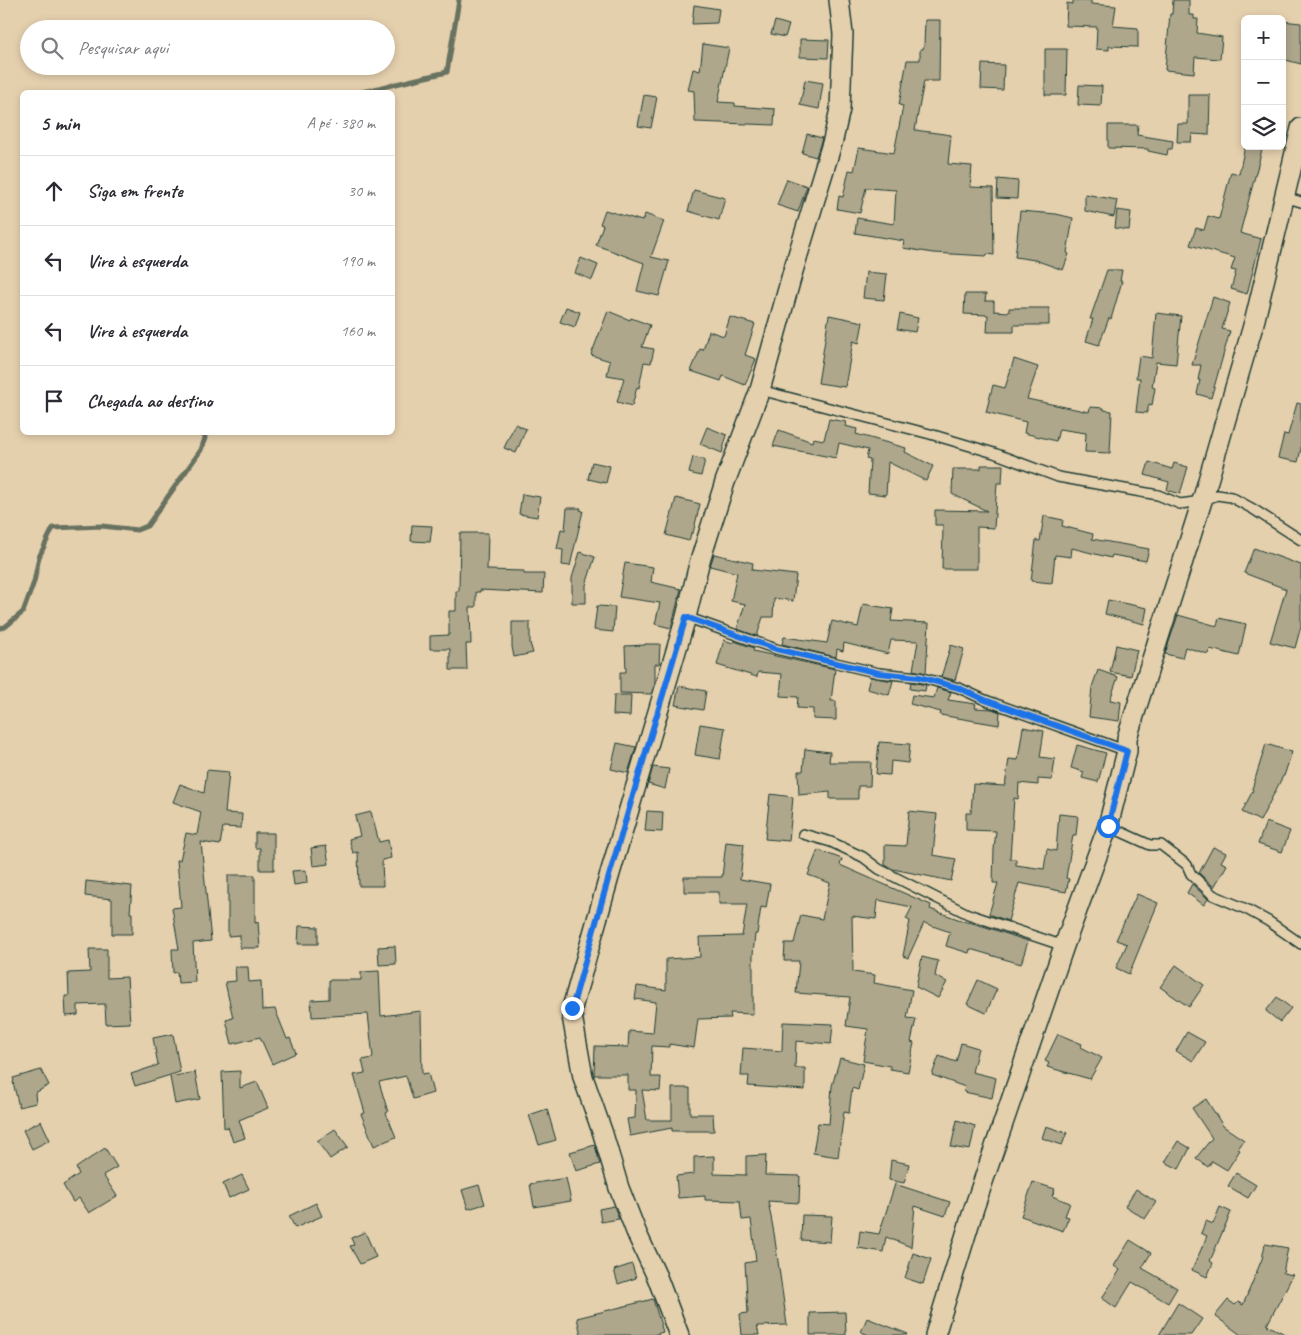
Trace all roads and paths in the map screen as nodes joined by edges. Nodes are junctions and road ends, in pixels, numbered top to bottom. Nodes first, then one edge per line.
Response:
1 (839, 0) edge
2 (1301, 128) edge
3 (1293, 199) edge
4 (760, 390) junction
5 (1202, 501) junction
6 (1301, 540) edge
7 (686, 617) junction
8 (1127, 751) junction
9 (1108, 826) junction
10 (803, 834) dead end
11 (1301, 944) edge
12 (1064, 946) junction
13 (679, 1335) edge
14 (935, 1335) edge

1 - 4 street
2 - 3 street
3 - 5 street
4 - 5 lane
4 - 7 street
5 - 6 lane
5 - 8 street
7 - 8 lane
7 - 13 street
8 - 9 street
9 - 11 lane
9 - 12 street
10 - 12 lane
12 - 14 street

